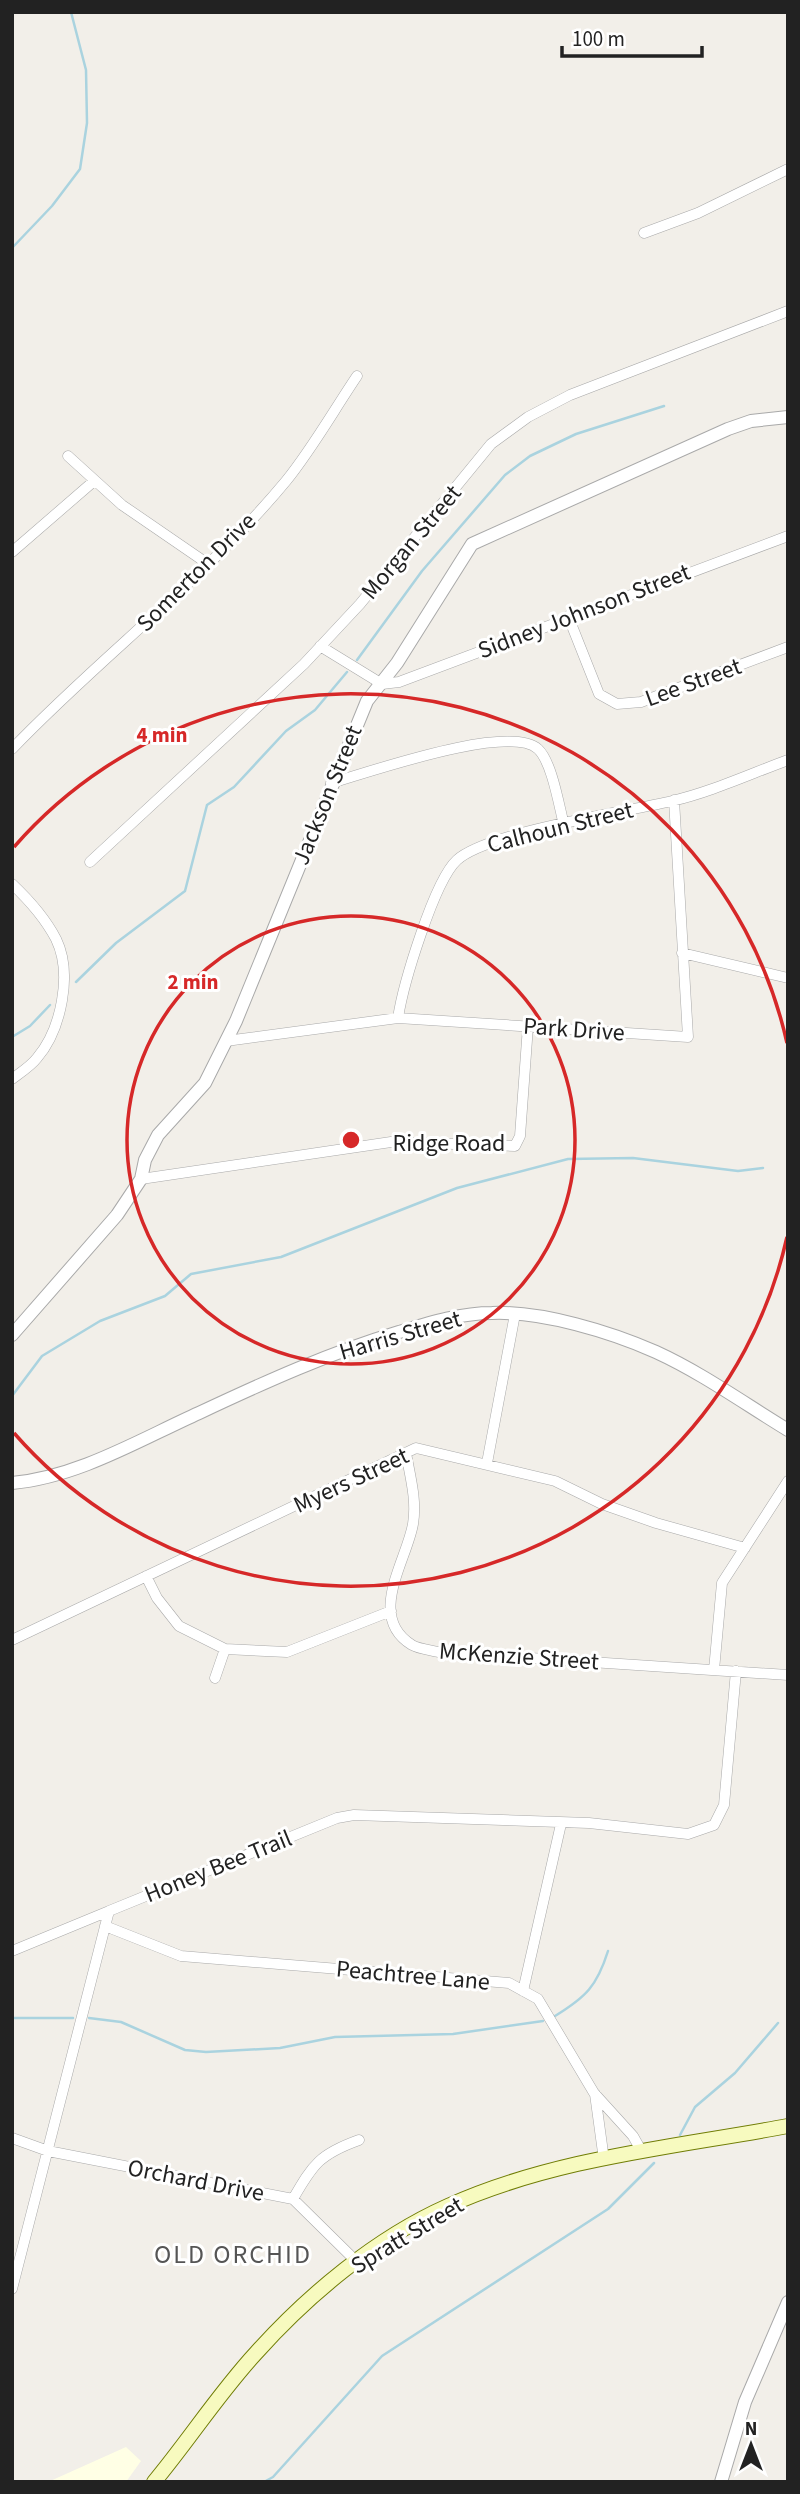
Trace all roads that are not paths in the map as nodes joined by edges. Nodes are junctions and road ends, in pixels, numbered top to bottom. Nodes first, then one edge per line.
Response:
1 (788, 169) edge
2 (644, 233) dead end
3 (788, 311) edge
4 (357, 376) dead end
5 (788, 417) edge
6 (68, 456) dead end
7 (94, 481) junction
8 (788, 536) edge
9 (12, 552) edge
10 (208, 564) junction
11 (568, 617) junction
12 (320, 646) junction
13 (788, 647) edge
14 (381, 684) junction
15 (12, 749) edge
16 (788, 760) edge
17 (331, 783) junction
18 (674, 800) junction
19 (564, 825) junction
20 (90, 862) dead end
21 (12, 884) edge
22 (682, 953) junction
23 (788, 978) edge
24 (398, 1018) junction
25 (528, 1026) junction
26 (226, 1041) junction
27 (12, 1079) edge
28 (141, 1179) junction
29 (515, 1314) junction
30 (12, 1335) edge
31 (788, 1430) edge
32 (406, 1453) junction
33 (487, 1464) junction
34 (788, 1482) edge
35 (12, 1483) edge
36 (745, 1548) junction
37 (146, 1576) junction
38 (391, 1611) junction
39 (12, 1640) edge
40 (225, 1649) junction
41 (714, 1670) junction
42 (736, 1671) junction
43 (788, 1675) edge
44 (215, 1678) dead end
45 (561, 1824) junction
46 (108, 1911) junction
47 (105, 1926) junction
48 (12, 1951) edge
49 (523, 1991) junction
50 (594, 2093) junction
51 (788, 2126) edge
52 (12, 2138) edge
53 (359, 2140) dead end
54 (48, 2151) junction
55 (642, 2152) junction
56 (604, 2160) junction
57 (293, 2199) junction
58 (357, 2262) junction
59 (12, 2288) edge
60 (788, 2302) edge
61 (154, 2482) edge
62 (721, 2482) edge

1 - 2 street
3 - 12 street, Morgan Street
4 - 10 street, Somerton Drive
5 - 14 street, Jackson Street
6 - 7 street
7 - 9 street
7 - 10 street
8 - 11 street, Sidney Johnson Street
10 - 15 street, Somerton Drive
11 - 13 street, Lee Street
11 - 14 street, Sidney Johnson Street
12 - 14 street
12 - 20 street, Morgan Street
14 - 17 street, Jackson Street
16 - 18 street, Calhoun Street
17 - 19 street
17 - 26 street, Jackson Street
18 - 19 street, Calhoun Street
18 - 22 street, Park Drive
19 - 24 street, Calhoun Street
21 - 27 street
22 - 23 street
22 - 25 street, Park Drive
24 - 25 street, Park Drive
24 - 26 street, Park Drive
25 - 28 street, Ridge Road
26 - 28 street, Jackson Street
28 - 30 street, Jackson Street
29 - 31 street, Harris Street
29 - 33 street
29 - 35 street, Harris Street
32 - 33 street, Myers Street
32 - 37 street, Myers Street
32 - 38 street
33 - 36 street, Myers Street
34 - 36 street
36 - 41 street
37 - 39 street, Myers Street
37 - 40 street
38 - 40 street
38 - 41 street, McKenzie Street
40 - 44 street
41 - 42 street, McKenzie Street
42 - 43 street, McKenzie Street
42 - 45 street, Honey Bee Trail
45 - 46 street, Honey Bee Trail
45 - 49 street
46 - 47 street
46 - 48 street, Honey Bee Trail
47 - 49 street, Peachtree Lane
47 - 54 street
49 - 50 street, Peachtree Lane
50 - 55 street, Peachtree Lane
50 - 56 street
51 - 55 main road, Spratt Street
52 - 54 street, Orchard Drive
53 - 57 street
54 - 57 street, Orchard Drive
54 - 59 street
55 - 56 main road, Spratt Street
56 - 58 main road, Spratt Street
57 - 58 street, Orchard Drive
58 - 61 main road, Spratt Street
60 - 62 street

